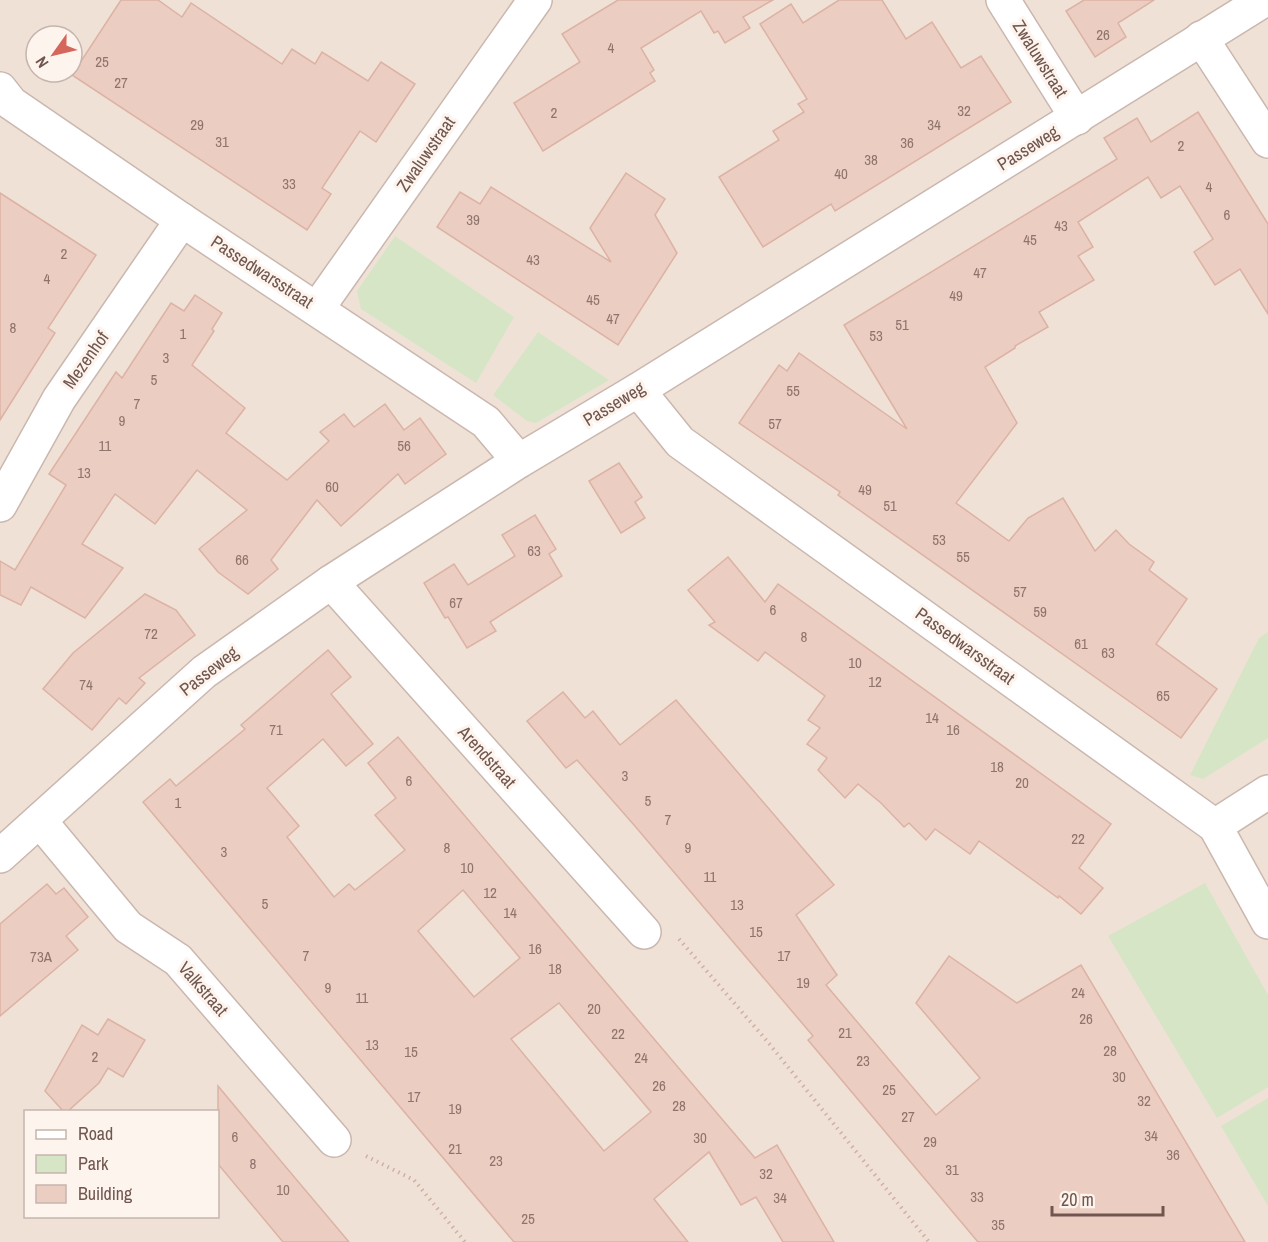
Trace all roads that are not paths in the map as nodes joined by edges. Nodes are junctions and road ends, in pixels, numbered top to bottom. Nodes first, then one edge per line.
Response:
1 (535, 0) edge
2 (1003, 0) edge
3 (1264, 0) edge
4 (1201, 39) junction
5 (0, 89) edge
6 (1077, 118) junction
7 (1268, 141) edge
8 (182, 220) junction
9 (317, 309) junction
10 (638, 390) junction
11 (519, 460) junction
12 (0, 506) edge
13 (331, 582) junction
14 (1268, 792) edge
15 (40, 821) junction
16 (1215, 825) junction
17 (0, 856) edge
18 (1268, 922) edge
19 (644, 932) road end
20 (334, 1140) road end

1 - 9 street, Zwaluwstraat
2 - 6 street, Zwaluwstraat
3 - 4 street, Passeweg
4 - 6 street, Passeweg
4 - 7 street
5 - 8 street, Passedwarsstraat
6 - 10 street, Passeweg
8 - 9 street, Passedwarsstraat
8 - 12 street, Mezenhof
9 - 11 street, Passedwarsstraat
10 - 11 street, Passeweg
10 - 16 street, Passedwarsstraat
11 - 13 street, Passeweg
13 - 15 street, Passeweg
13 - 19 street, Arendstraat
14 - 16 street
15 - 17 street, Passeweg
15 - 20 street, Valkstraat
16 - 18 street, Passedwarsstraat

